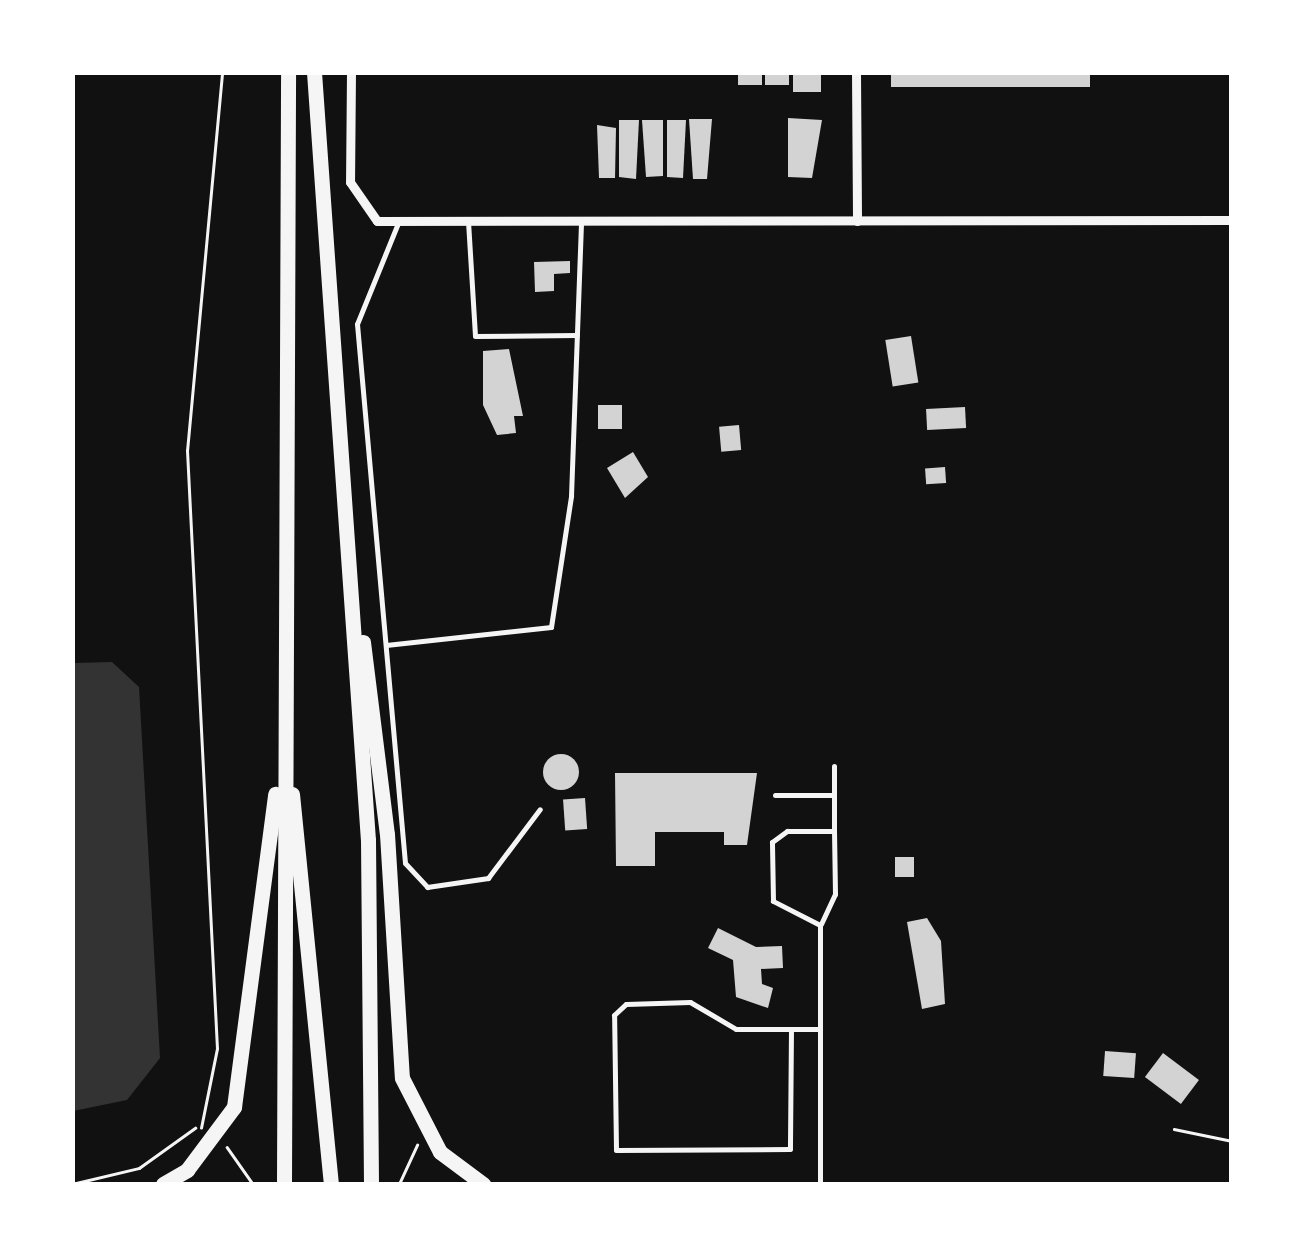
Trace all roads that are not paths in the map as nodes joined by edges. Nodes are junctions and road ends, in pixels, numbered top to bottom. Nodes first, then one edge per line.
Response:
1 (288, 72) edge
2 (314, 72) edge
3 (351, 72) edge
4 (856, 72) edge
5 (1232, 220) edge
6 (400, 221) junction
7 (468, 221) junction
8 (581, 221) junction
9 (857, 221) junction
10 (577, 335) junction
11 (340, 462) junction
12 (386, 645) junction
13 (284, 706) junction
14 (834, 766) dead end
15 (775, 795) dead end
16 (834, 795) junction
17 (540, 809) dead end
18 (834, 830) junction
19 (820, 925) junction
20 (790, 1029) junction
21 (820, 1029) junction
22 (163, 1184) edge
23 (284, 1184) edge
24 (331, 1184) edge
25 (371, 1184) edge
26 (483, 1184) edge
27 (820, 1184) edge

1 - 13 main road
2 - 11 main road
3 - 6 street
4 - 9 street
5 - 9 street
6 - 7 street
6 - 12 lane
7 - 8 street
7 - 10 lane
8 - 9 street
8 - 10 lane
10 - 12 lane
11 - 25 main road
11 - 26 main road
12 - 17 lane
13 - 22 main road
13 - 23 main road
13 - 24 main road
14 - 16 lane
15 - 16 lane
16 - 18 lane
18 - 19 lane
18 - 19 lane
19 - 21 lane
20 - 20 lane
20 - 21 lane
21 - 27 lane

